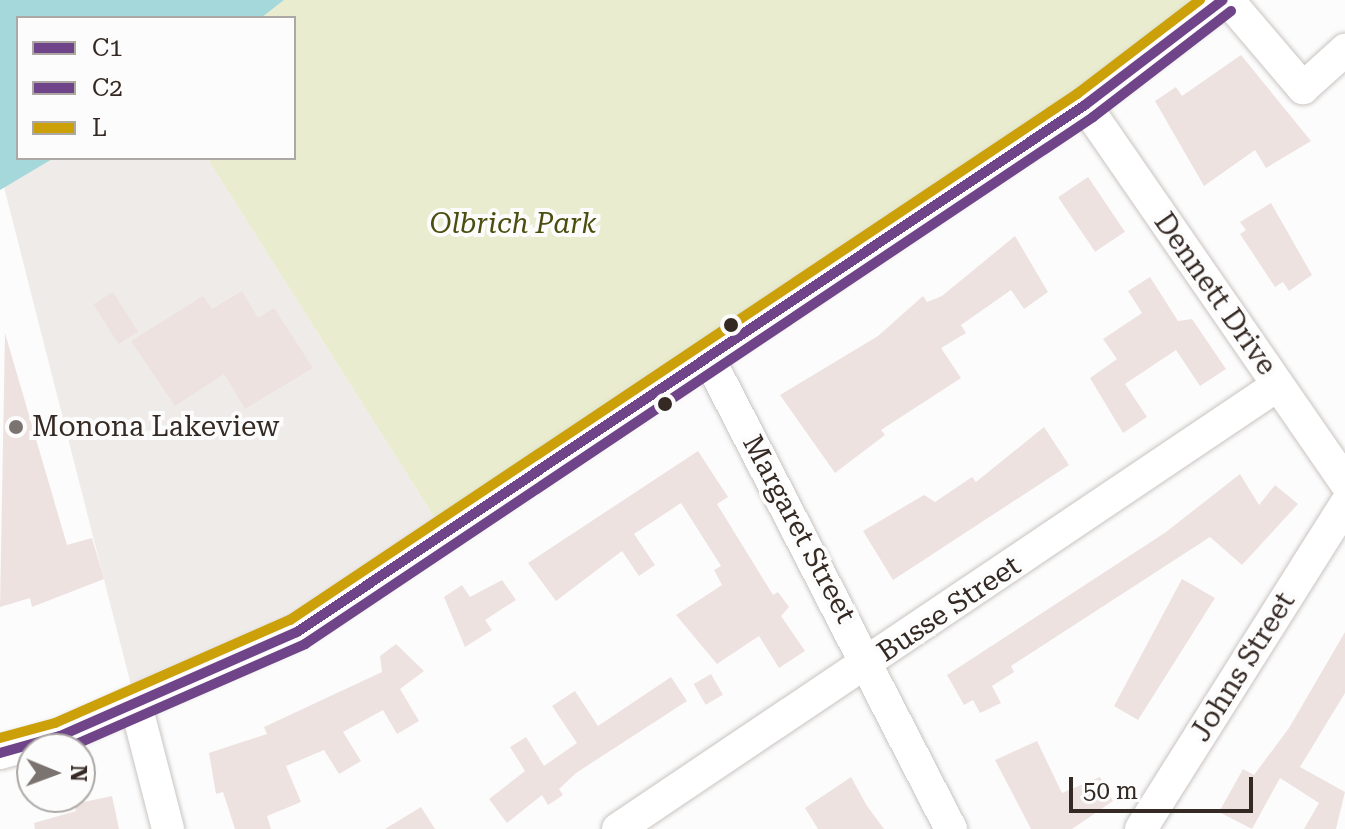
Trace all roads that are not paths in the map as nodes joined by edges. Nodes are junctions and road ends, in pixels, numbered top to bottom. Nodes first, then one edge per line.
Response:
1 (1225, 0) edge
2 (1345, 50) edge
3 (1085, 105) junction
4 (709, 359) junction
5 (1278, 385) junction
6 (1345, 482) edge
7 (1345, 505) edge
8 (869, 663) junction
9 (136, 705) junction
10 (0, 753) edge
11 (168, 829) edge
12 (618, 829) edge
13 (951, 829) edge
14 (1141, 829) edge

1 - 2 street
1 - 3 street
3 - 4 street
3 - 5 street, Dennett Drive
4 - 8 street, Margaret Street
4 - 9 street
5 - 6 street, Dennett Drive
5 - 8 street, Busse Street
7 - 14 street, Johns Street
8 - 12 street, Busse Street
8 - 13 street, Margaret Street
9 - 10 street
9 - 11 street

